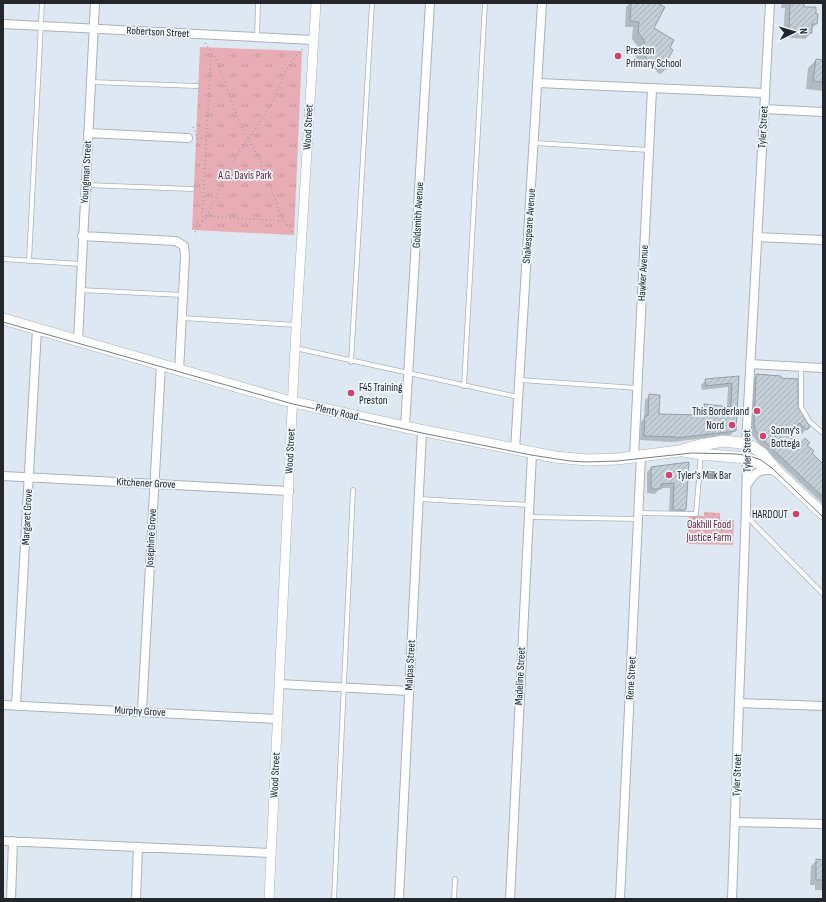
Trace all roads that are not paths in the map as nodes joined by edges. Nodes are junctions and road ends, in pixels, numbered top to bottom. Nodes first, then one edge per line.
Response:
1 (42, 3) edge
2 (95, 3) edge
3 (258, 3) edge
4 (316, 3) edge
5 (372, 3) edge
6 (430, 3) edge
7 (485, 3) edge
8 (542, 3) edge
9 (770, 3) edge
10 (3, 24) edge
11 (41, 26) junction
12 (94, 29) junction
13 (257, 37) junction
14 (313, 40) junction
15 (91, 82) junction
16 (538, 83) junction
17 (197, 86) dead end
18 (652, 89) junction
19 (765, 93) junction
20 (764, 109) junction
21 (823, 112) edge
22 (88, 133) junction
23 (188, 138) dead end
24 (535, 143) junction
25 (649, 150) junction
26 (85, 185) junction
27 (192, 189) dead end
28 (82, 236) junction
29 (757, 237) junction
30 (823, 240) edge
31 (3, 259) edge
32 (29, 261) junction
33 (81, 264) junction
34 (80, 290) junction
35 (183, 295) junction
36 (182, 318) junction
37 (3, 319) edge
38 (297, 325) junction
39 (37, 329) junction
40 (78, 341) junction
41 (295, 348) junction
42 (351, 362) junction
43 (750, 364) junction
44 (161, 365) junction
45 (801, 366) junction
46 (823, 368) edge
47 (179, 371) junction
48 (409, 373) junction
49 (520, 380) junction
50 (464, 386) junction
51 (637, 388) junction
52 (519, 397) junction
53 (293, 402) junction
54 (405, 428) junction
55 (422, 431) junction
56 (823, 433) edge
57 (746, 444) junction
58 (515, 450) junction
59 (679, 451) junction
60 (532, 453) junction
61 (701, 454) junction
62 (638, 457) junction
63 (747, 458) junction
64 (777, 471) junction
65 (3, 476) edge
66 (29, 477) junction
67 (154, 484) junction
68 (747, 485) junction
69 (353, 490) dead end
70 (289, 491) junction
71 (419, 499) junction
72 (528, 505) junction
73 (746, 514) junction
74 (823, 514) edge
75 (528, 516) junction
76 (638, 516) junction
77 (823, 594) edge
78 (279, 684) junction
79 (343, 687) junction
80 (409, 691) junction
81 (739, 703) junction
82 (3, 704) edge
83 (16, 705) junction
84 (823, 706) edge
85 (142, 711) junction
86 (277, 719) junction
87 (735, 822) junction
88 (823, 824) edge
89 (3, 841) edge
90 (13, 841) junction
91 (138, 847) junction
92 (271, 853) junction
93 (455, 879) dead end
94 (11, 899) edge
95 (136, 899) edge
96 (268, 899) edge
97 (334, 899) edge
98 (399, 899) edge
99 (454, 899) edge
100 (510, 899) edge
101 (620, 899) edge
102 (732, 899) edge

1 - 11 lane
2 - 12 street, Youngman Street
3 - 13 lane
4 - 14 street, Wood Street
5 - 42 lane
6 - 48 street, Goldsmith Avenue
7 - 50 lane
8 - 16 street, Shakespeare Avenue
9 - 19 street, Tyler Street
10 - 11 street, Robertson Street
11 - 12 street, Robertson Street
11 - 32 lane
12 - 13 street, Robertson Street
12 - 15 street, Youngman Street
13 - 14 street, Robertson Street
14 - 38 street, Wood Street
15 - 17 lane
15 - 22 street, Youngman Street
16 - 18 street
16 - 24 street, Shakespeare Avenue
18 - 19 street
18 - 25 street, Hawker Avenue
19 - 20 street, Tyler Street
20 - 21 street
20 - 29 street, Tyler Street
22 - 23 street
22 - 26 street, Youngman Street
24 - 25 lane
24 - 49 street, Shakespeare Avenue
25 - 51 street, Hawker Avenue
26 - 27 lane
26 - 28 street, Youngman Street
28 - 33 street, Youngman Street
28 - 35 street
29 - 30 street
29 - 43 street, Tyler Street
31 - 32 lane
32 - 33 lane
33 - 34 street, Youngman Street
34 - 35 lane
34 - 40 street, Youngman Street
35 - 36 street
36 - 38 lane
36 - 47 street
37 - 39 main road, Plenty Road
38 - 41 street, Wood Street
39 - 40 main road, Plenty Road
39 - 66 street, Margaret Grove
40 - 44 main road, Plenty Road
41 - 42 lane
41 - 53 street, Wood Street
42 - 48 lane
43 - 45 street
43 - 57 street, Tyler Street
44 - 47 main road, Plenty Road
44 - 67 street, Josephine Grove
45 - 46 street
45 - 56 lane
47 - 53 main road, Plenty Road
48 - 50 lane
48 - 54 street, Goldsmith Avenue
49 - 51 lane
49 - 52 street, Shakespeare Avenue
50 - 52 lane
51 - 62 street, Hawker Avenue
52 - 58 street, Shakespeare Avenue
53 - 54 main road, Plenty Road
53 - 70 street, Wood Street
54 - 55 main road, Plenty Road
55 - 58 main road, Plenty Road
55 - 71 street, Malpas Street
57 - 59 main road, Plenty Road
57 - 63 main road, Tyler Street
57 - 64 main road, Plenty Road
58 - 60 main road, Plenty Road
59 - 61 main road, Plenty Road
59 - 62 main road, Plenty Road
60 - 62 main road, Plenty Road
60 - 72 street, Madeline Street
61 - 63 main road, Plenty Road
61 - 76 lane
62 - 76 street, Rene Street
63 - 64 main road, Plenty Road
63 - 68 street, Tyler Street
64 - 68 street
64 - 74 main road, Plenty Road
65 - 66 street, Kitchener Grove
66 - 67 street, Kitchener Grove
66 - 83 street, Margaret Grove
67 - 70 street, Kitchener Grove
67 - 85 street, Josephine Grove
68 - 73 street, Tyler Street
69 - 79 lane
70 - 78 street, Wood Street
71 - 72 lane
71 - 80 street, Malpas Street
72 - 75 street, Madeline Street
73 - 77 lane
73 - 81 street, Tyler Street
75 - 76 lane
75 - 100 street, Madeline Street
76 - 101 street, Rene Street
78 - 79 street
78 - 86 street, Wood Street
79 - 80 street
79 - 97 lane
80 - 98 street, Malpas Street
81 - 84 street
81 - 87 street, Tyler Street
82 - 83 street, Murphy Grove
83 - 85 street, Murphy Grove
85 - 86 street, Murphy Grove
86 - 92 street, Wood Street
87 - 88 street
87 - 102 street, Tyler Street
89 - 90 street
90 - 91 street
90 - 94 street
91 - 92 street
91 - 95 street
92 - 96 street, Wood Street
93 - 99 lane

